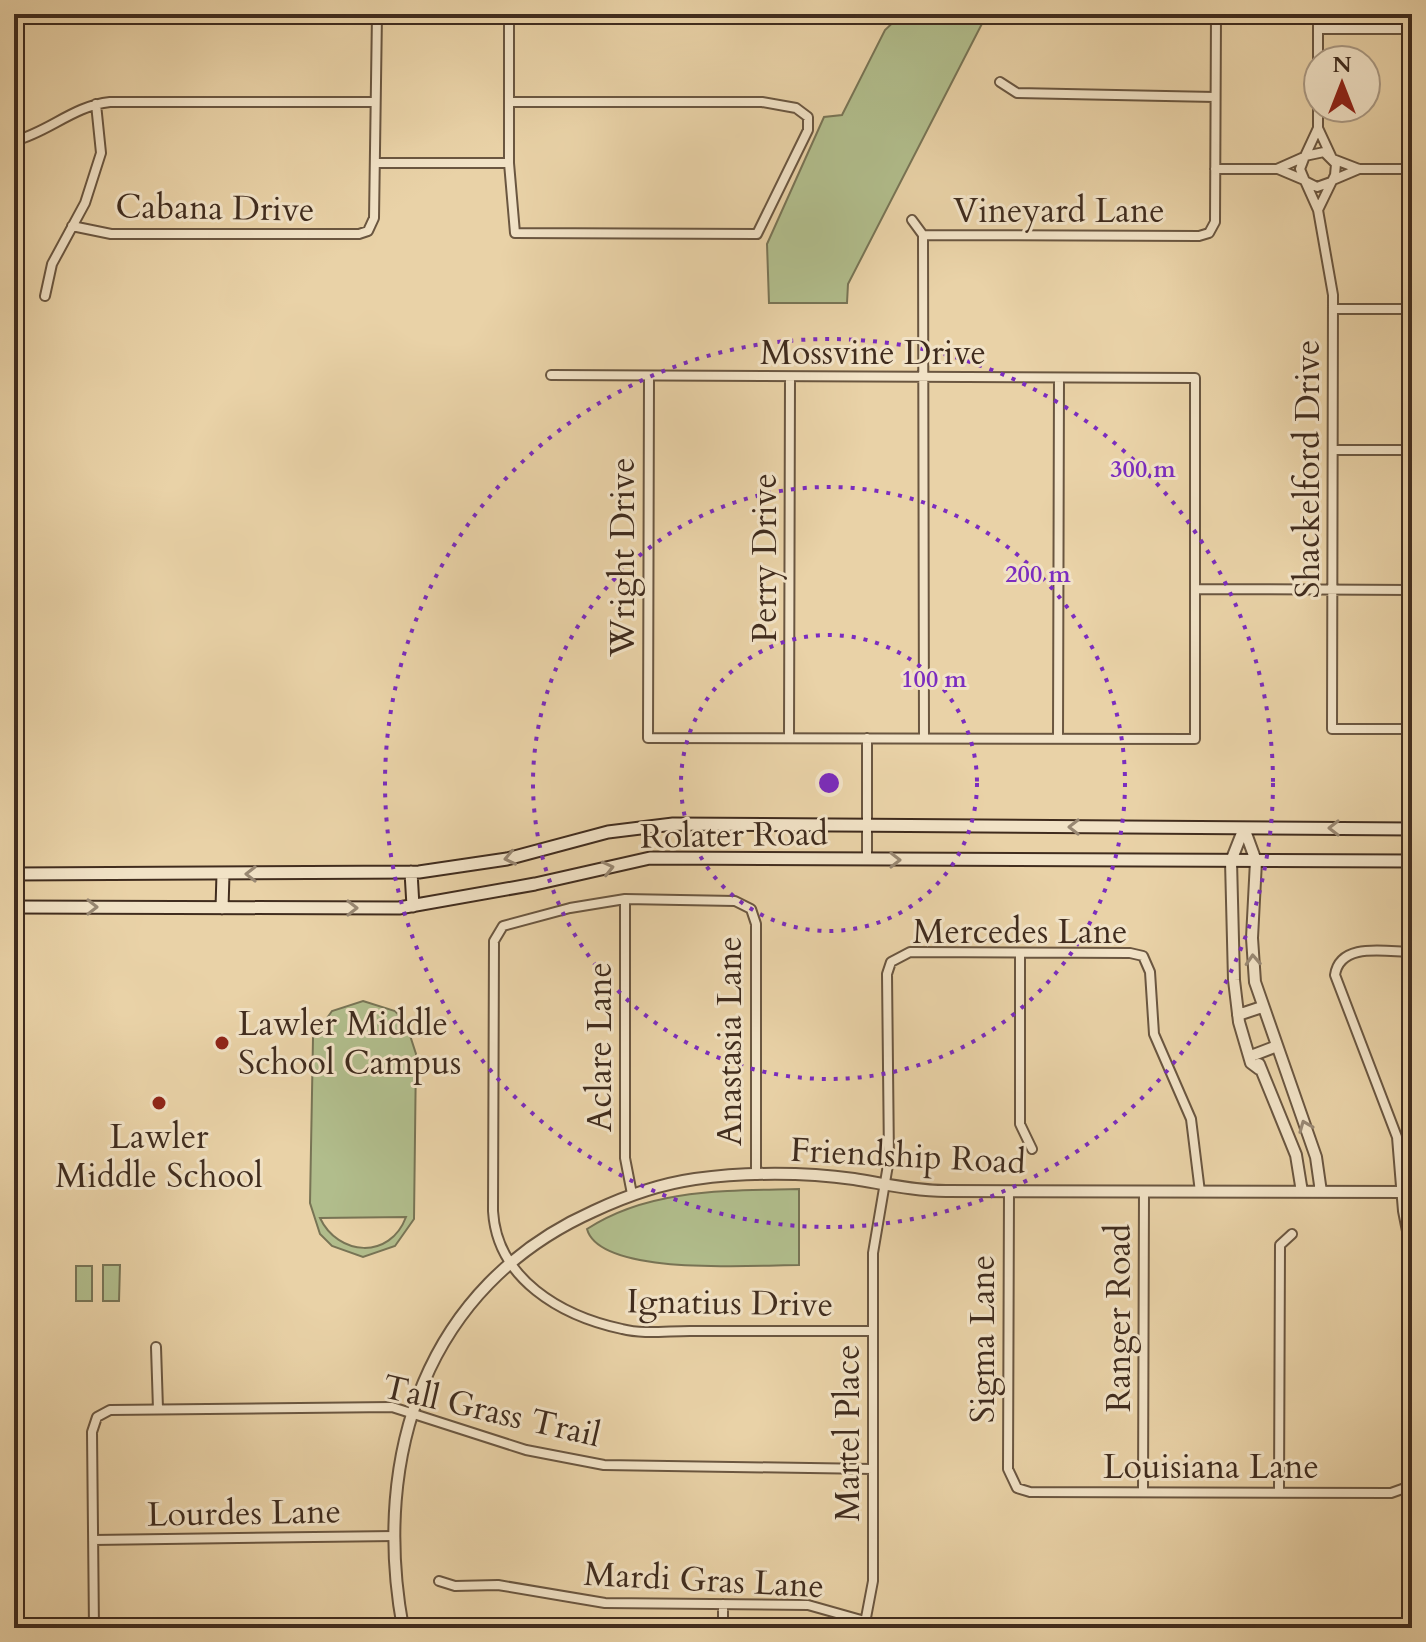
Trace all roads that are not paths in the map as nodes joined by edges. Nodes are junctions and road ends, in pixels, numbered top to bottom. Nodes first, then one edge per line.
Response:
1 (377, 14) edge
2 (509, 14) edge
3 (1216, 14) edge
4 (1318, 14) edge
5 (1318, 29) junction
6 (1412, 29) edge
7 (1318, 44) edge
8 (1000, 82) dead end
9 (1215, 97) junction
10 (375, 102) junction
11 (509, 102) junction
12 (96, 104) junction
13 (1318, 124) edge
14 (1318, 128) junction
15 (14, 141) edge
16 (1305, 157) junction
17 (1332, 158) junction
18 (375, 163) junction
19 (509, 163) junction
20 (1215, 169) junction
21 (1277, 169) junction
22 (1359, 169) junction
23 (1412, 169) edge
24 (1304, 181) junction
25 (1332, 181) junction
26 (1318, 210) junction
27 (912, 220) dead end
28 (72, 226) junction
29 (923, 235) junction
30 (45, 296) dead end
31 (1333, 309) junction
32 (1412, 309) edge
33 (551, 375) dead end
34 (649, 377) junction
35 (790, 377) junction
36 (924, 378) junction
37 (1059, 378) junction
38 (1333, 450) junction
39 (1412, 450) edge
40 (1195, 589) junction
41 (1332, 589) junction
42 (1412, 590) edge
43 (1412, 729) edge
44 (789, 738) junction
45 (867, 738) junction
46 (924, 738) junction
47 (1058, 738) junction
48 (866, 826) junction
49 (1244, 828) junction
50 (1412, 829) edge
51 (867, 859) junction
52 (1231, 861) junction
53 (1256, 861) junction
54 (1412, 861) edge
55 (411, 872) junction
56 (14, 874) edge
57 (223, 874) junction
58 (625, 899) junction
59 (413, 906) junction
60 (14, 907) edge
61 (222, 908) junction
62 (1412, 952) edge
63 (1020, 954) junction
64 (894, 958) joint
65 (1262, 1007) junction
66 (1238, 1015) junction
67 (1277, 1046) junction
68 (1252, 1057) junction
69 (1032, 1149) dead end
70 (756, 1175) junction
71 (886, 1186) junction
72 (1009, 1191) junction
73 (1144, 1191) junction
74 (1200, 1192) junction
75 (1302, 1192) junction
76 (1321, 1192) junction
77 (1408, 1192) edge
78 (632, 1194) junction
79 (1292, 1234) dead end
80 (1412, 1256) edge
81 (509, 1264) junction
82 (873, 1331) junction
83 (156, 1347) dead end
84 (158, 1409) junction
85 (411, 1413) junction
86 (873, 1469) junction
87 (1410, 1482) edge
88 (1015, 1485) joint
89 (1143, 1492) junction
90 (1279, 1492) junction
91 (395, 1536) junction
92 (93, 1540) junction
93 (439, 1581) dead end
94 (723, 1604) junction
95 (865, 1623) junction
96 (94, 1628) edge
97 (403, 1628) edge
98 (723, 1628) edge
99 (1109, 1628) edge

1 - 10 street
2 - 11 street
3 - 9 street
4 - 5 street
5 - 6 street
5 - 7 street
8 - 9 street
9 - 20 street
10 - 12 street
10 - 18 street
11 - 19 street
11 - 19 street
12 - 15 street
12 - 28 street
13 - 14 street
14 - 16 street
14 - 17 street
16 - 17 street
16 - 21 street
16 - 24 street
17 - 22 street
17 - 25 street
18 - 19 street
18 - 28 street, Cabana Drive
20 - 21 street
20 - 29 street, Vineyard Lane
21 - 24 street
22 - 23 street
22 - 25 street
24 - 25 street
24 - 26 street, Shackelford Drive
25 - 26 street
26 - 31 street, Shackelford Drive
27 - 29 street, Vineyard Lane
28 - 30 street
29 - 36 street
31 - 32 street
31 - 38 street, Shackelford Drive
33 - 34 street, Mossvine Drive
34 - 35 street, Mossvine Drive
34 - 44 street, Wright Drive
35 - 36 street, Mossvine Drive
35 - 44 street, Perry Drive
36 - 37 street, Mossvine Drive
36 - 46 street
37 - 40 street, Mossvine Drive
37 - 47 street
38 - 39 street
38 - 41 street, Shackelford Drive
40 - 41 street
40 - 47 street
41 - 42 street
41 - 43 street, Shackelford Drive
44 - 45 street
45 - 46 street
45 - 48 street
46 - 47 street
49 -> 48 main road, Rolater Road
48 - 51 street
48 -> 55 main road, Rolater Road
50 -> 49 main road, Rolater Road
49 - 52 street
49 - 53 street
51 -> 52 main road, Rolater Road
59 -> 51 main road, Rolater Road
52 - 53 main road, Rolater Road
52 - 66 street
53 - 54 main road, Rolater Road
65 -> 53 street
55 -> 57 main road, Rolater Road
55 - 59 main road
56 - 57 main road, Rolater Road
57 - 61 main road
58 - 70 street, Anastasia Lane
58 - 78 street, Aclare Lane
58 - 81 street
61 -> 59 main road, Rolater Road
60 -> 61 main road, Rolater Road
62 - 77 street
63 - 64 street, Mercedes Lane
63 - 69 street
63 - 74 street, Mercedes Lane
64 - 71 street, Martel Place
65 - 66 street
65 - 67 street
66 - 68 street
67 - 68 street
76 -> 67 street
68 - 75 street
70 - 71 street, Friendship Road
70 - 78 street, Friendship Road
71 - 72 street, Friendship Road
71 - 82 street, Martel Place
72 - 73 street, Friendship Road
72 - 88 street, Sigma Lane
73 - 74 street, Friendship Road
73 - 89 street, Ranger Road
74 - 75 street, Friendship Road
75 - 76 street, Friendship Road
76 - 77 street, Friendship Road
77 - 80 street
78 - 81 street, Friendship Road
79 - 90 street
81 - 82 street, Ignatius Drive
81 - 85 street, Friendship Road
82 - 86 street, Martel Place
83 - 84 street
84 - 85 street, Tall Grass Trail
84 - 92 street, Tall Grass Trail
85 - 86 street, Tall Grass Trail
85 - 91 street, Friendship Road
86 - 95 street, Martel Place
87 - 90 street, Louisiana Lane
88 - 89 street, Louisiana Lane
89 - 90 street, Louisiana Lane
91 - 92 street, Lourdes Lane
91 - 97 street, Friendship Road
92 - 96 street
93 - 94 street, Mardi Gras Lane
94 - 95 street, Mardi Gras Lane
94 - 98 street
95 - 99 street, Mardi Gras Lane

